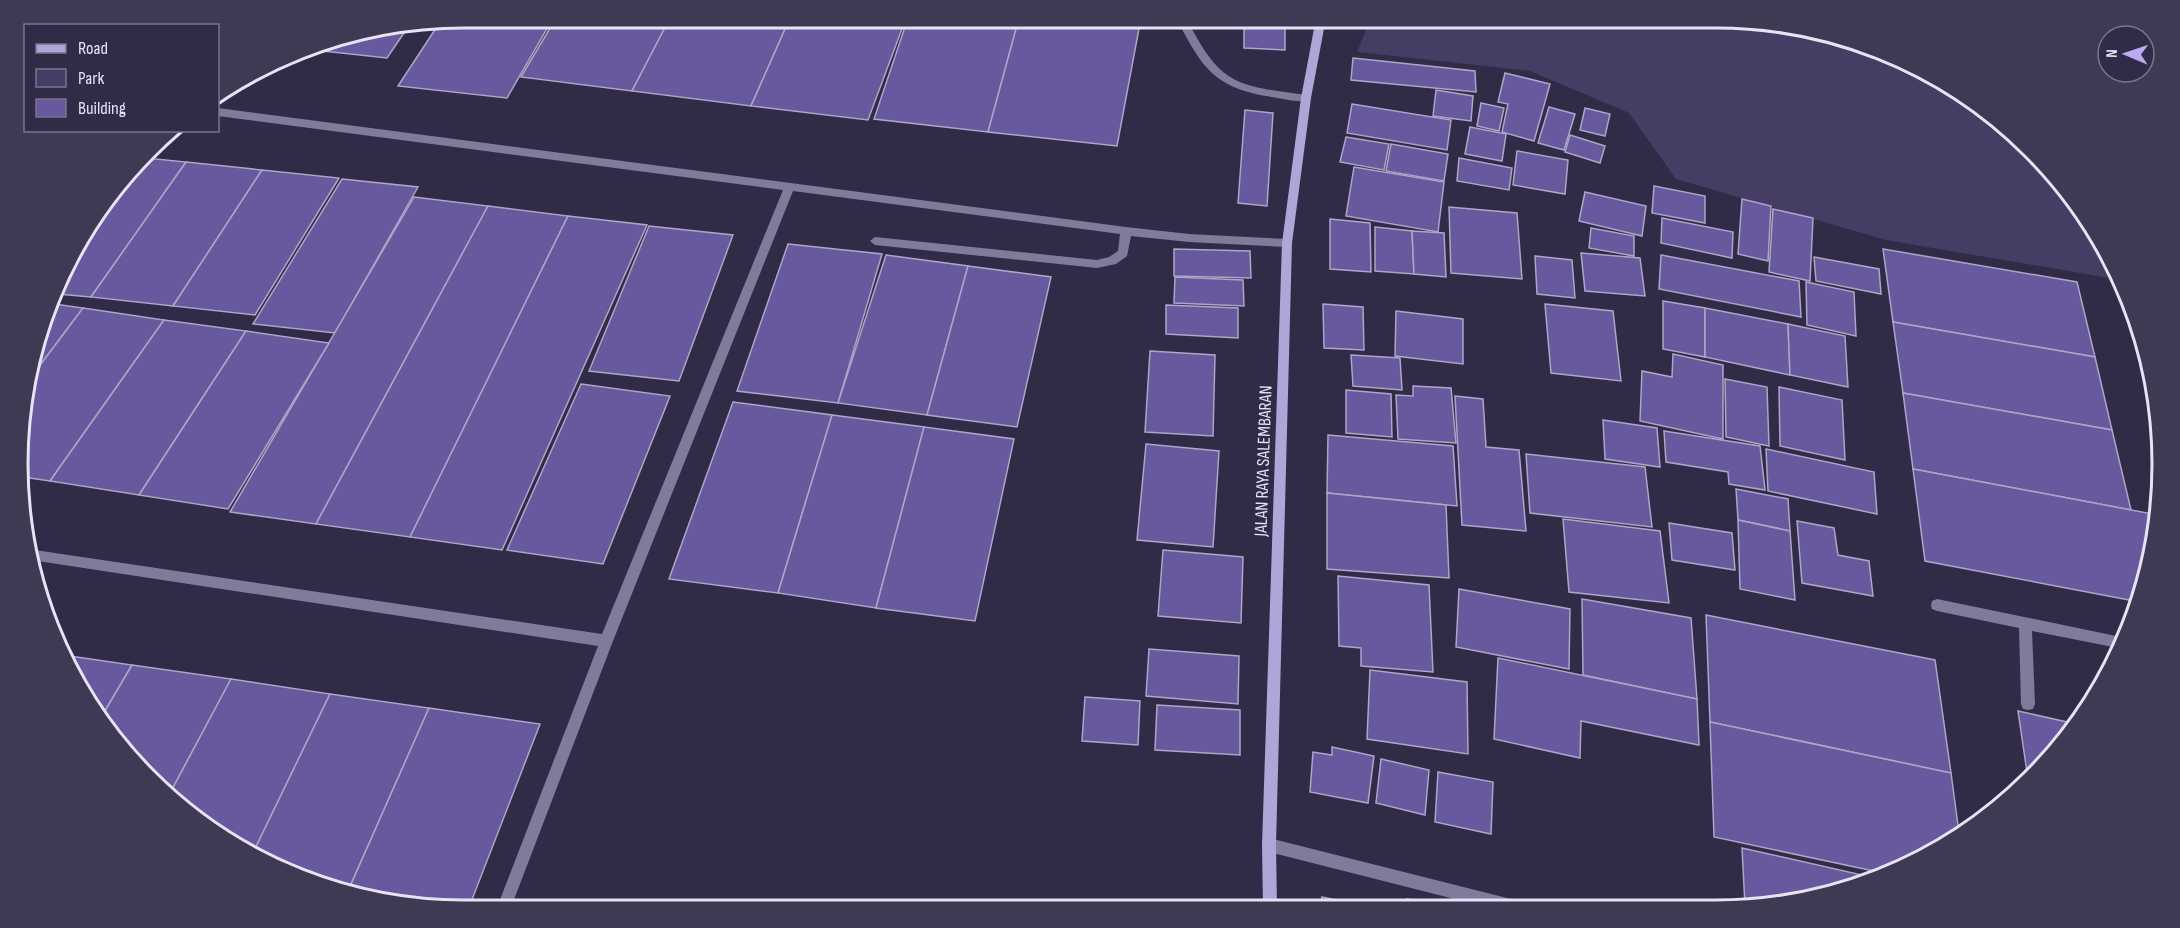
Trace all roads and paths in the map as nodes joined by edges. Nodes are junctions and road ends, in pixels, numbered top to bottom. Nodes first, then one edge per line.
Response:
1 (1186, 28) edge
2 (1320, 28) edge
3 (1306, 98) junction
4 (219, 112) edge
5 (789, 187) junction
6 (1126, 231) junction
7 (875, 241) dead end
8 (1287, 243) junction
9 (38, 555) edge
10 (1937, 605) dead end
11 (2025, 625) junction
12 (606, 641) junction
13 (2114, 642) edge
14 (2028, 704) dead end
15 (1269, 845) junction
16 (507, 900) edge
17 (1270, 900) edge
18 (1487, 900) edge

1 - 3 lane
2 - 3 main road, JALAN RAYA SALEMBARAN
3 - 8 main road, JALAN RAYA SALEMBARAN
4 - 5 lane
5 - 6 lane
5 - 12 lane
6 - 7 lane
6 - 8 lane
8 - 15 main road, JALAN RAYA SALEMBARAN
9 - 12 lane
10 - 11 lane
11 - 13 lane
11 - 14 lane
12 - 16 lane
15 - 17 main road, JALAN RAYA SALEMBARAN
15 - 18 lane

